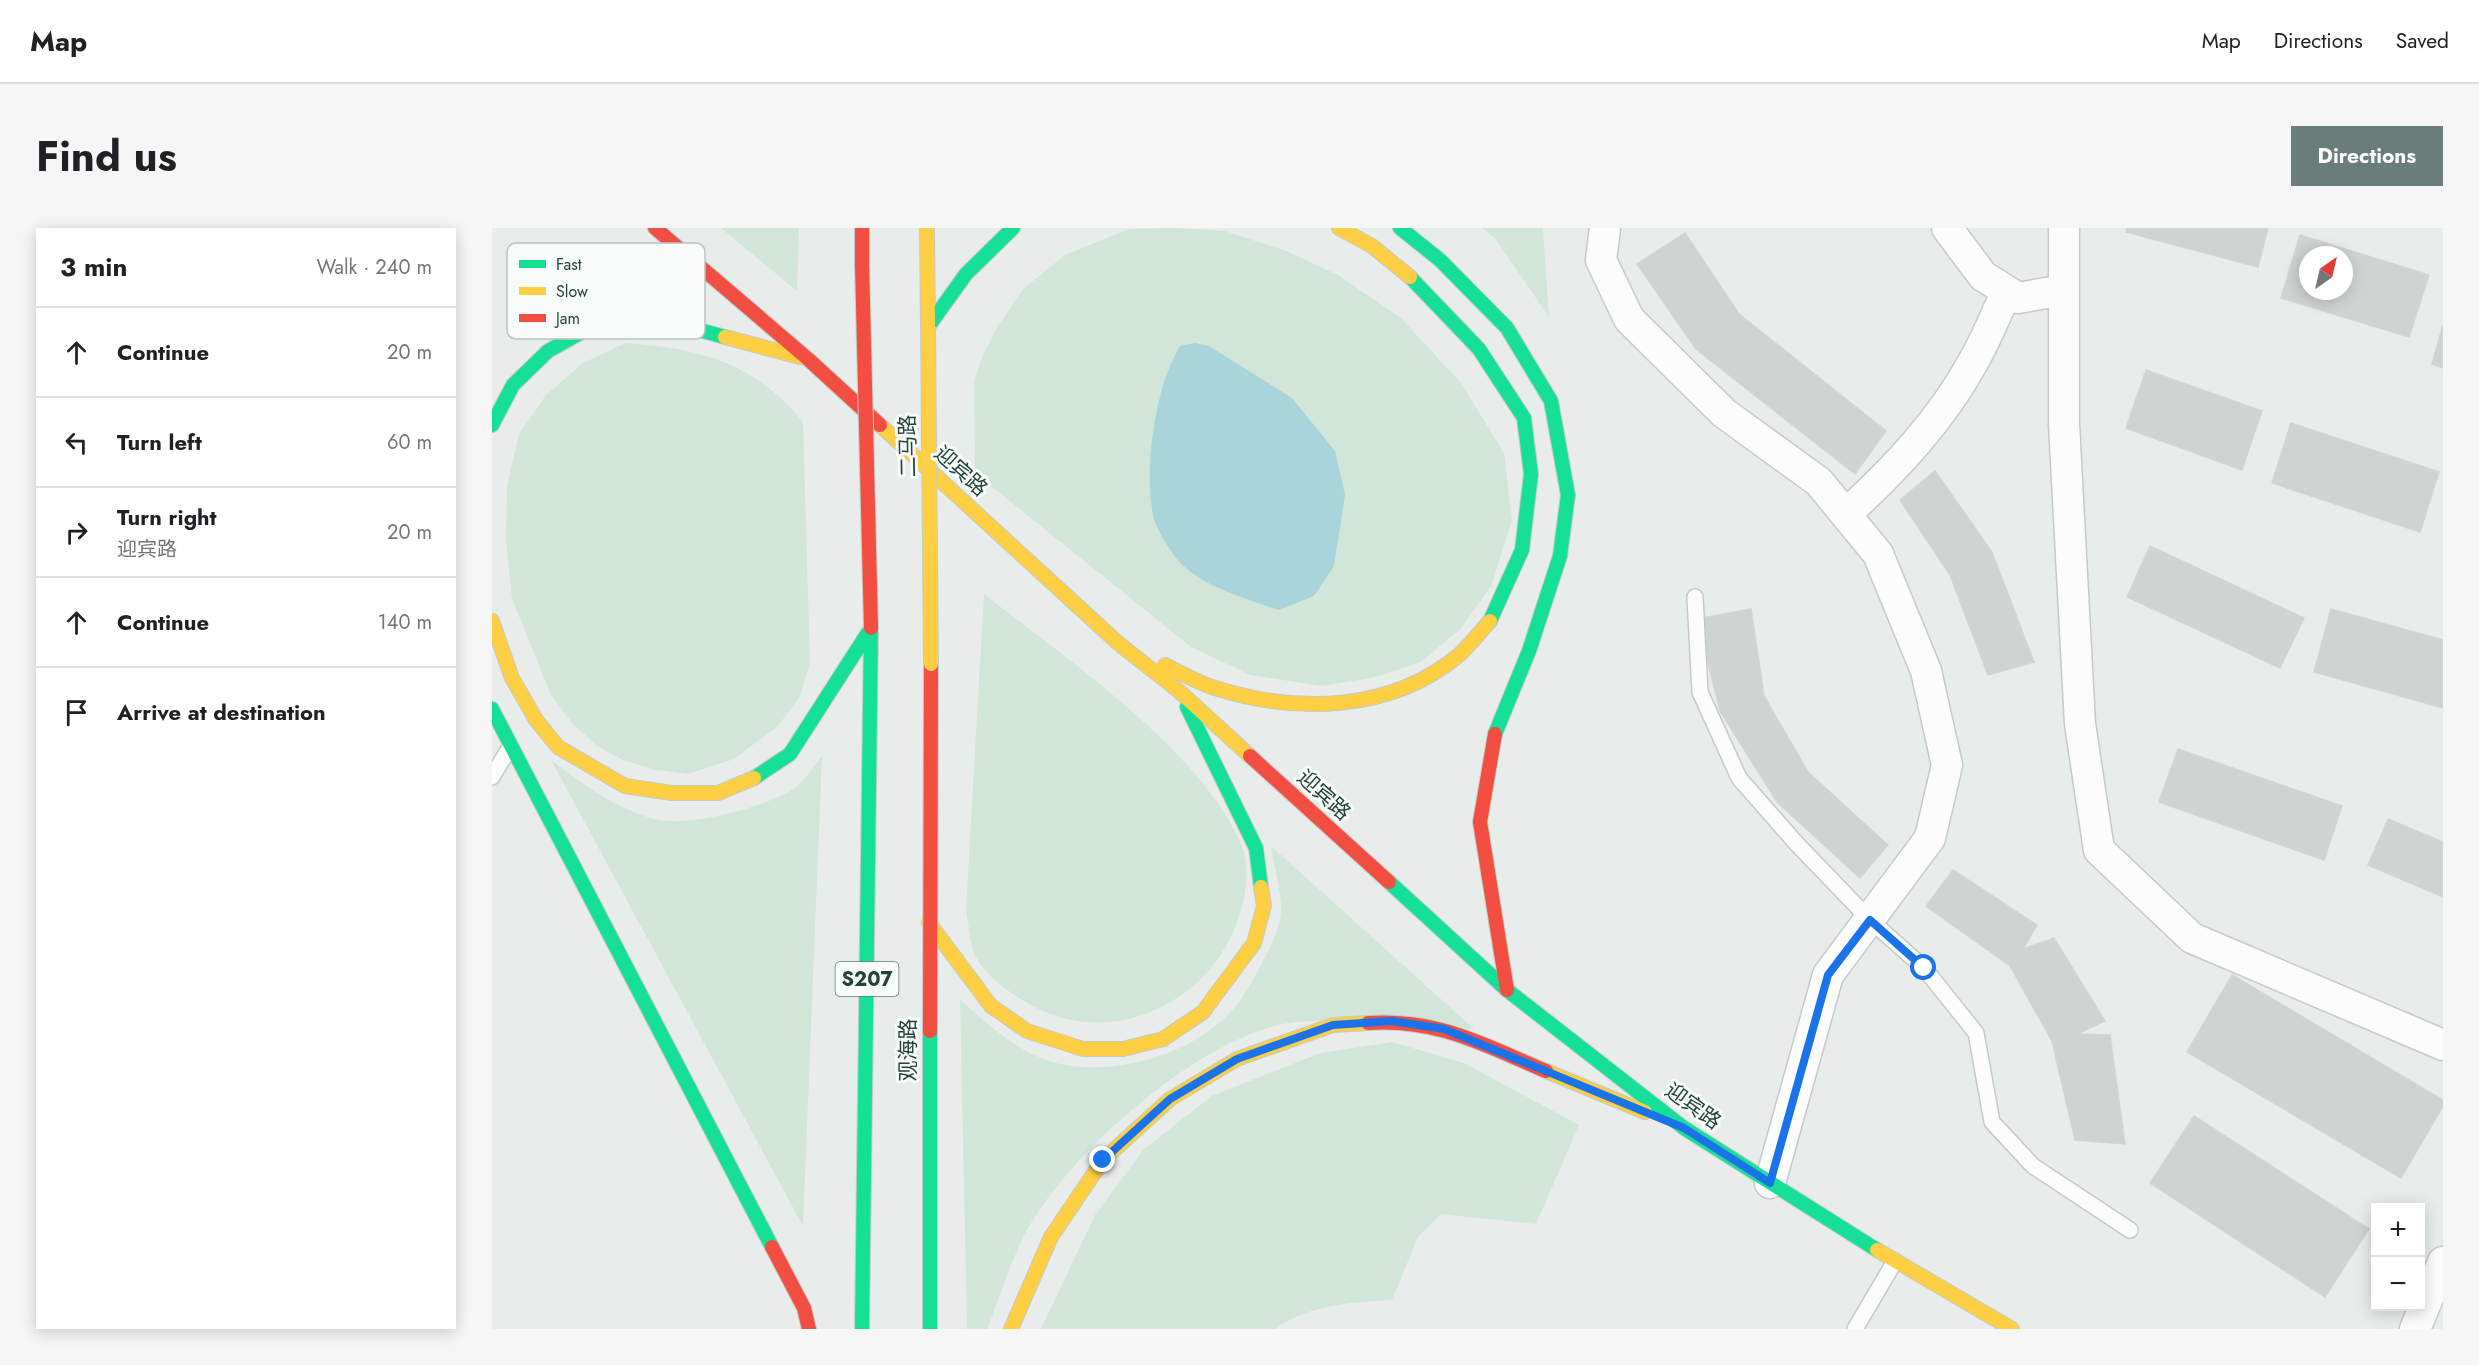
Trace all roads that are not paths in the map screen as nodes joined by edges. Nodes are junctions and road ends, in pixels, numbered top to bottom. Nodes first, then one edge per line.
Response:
1 (655, 228) edge
2 (862, 228) edge
3 (927, 228) edge
4 (1013, 228) edge
5 (1339, 228) edge
6 (1400, 228) edge
7 (1605, 228) edge
8 (1947, 228) edge
9 (2064, 228) edge
10 (673, 243) edge
11 (705, 271) edge
12 (2063, 290) junction
13 (2007, 291) junction
14 (927, 327) junction
15 (705, 331) edge
16 (570, 339) edge
17 (808, 359) junction
18 (492, 425) edge
19 (1846, 514) junction
20 (1695, 597) dead end
21 (492, 621) edge
22 (871, 628) junction
23 (1118, 643) junction
24 (931, 664) joint
25 (1180, 692) junction
26 (492, 709) edge
27 (510, 747) junction
28 (492, 777) edge
29 (1870, 920) junction
30 (929, 923) junction
31 (1507, 990) junction
32 (2443, 1045) edge
33 (1684, 1128) junction
34 (1770, 1183) junction
35 (2130, 1230) dead end
36 (1895, 1261) junction
37 (2443, 1262) edge
38 (809, 1329) edge
39 (862, 1329) edge
40 (930, 1329) edge
41 (1011, 1329) edge
42 (1855, 1329) edge
43 (2012, 1329) edge
44 (2415, 1329) edge

1 - 10 main road, 迎宾路
2 - 22 main road, 二马路, bridge
3 - 14 main road, 二马路
4 - 14 main road
5 - 23 main road
6 - 31 main road
7 - 19 street
8 - 13 street
9 - 12 street
11 - 17 main road, 迎宾路
12 - 13 street
12 - 32 street
13 - 19 street
14 - 24 main road, 二马路, bridge
15 - 17 main road
16 - 18 main road
17 - 23 main road, 迎宾路
19 - 29 street
20 - 29 lane
21 - 22 main road
22 - 39 main road, S207
23 - 25 main road, 迎宾路
24 - 30 main road, 观海路 / S207
25 - 30 main road
25 - 31 main road, 迎宾路
26 - 27 main road
27 - 28 lane
27 - 38 main road
29 - 34 street
29 - 35 lane
30 - 40 main road, 观海路 / S207
31 - 33 main road, 迎宾路
33 - 34 main road, 迎宾路
33 - 41 main road
34 - 36 main road, 迎宾路
36 - 42 lane
36 - 43 main road, 迎宾路
37 - 44 street

